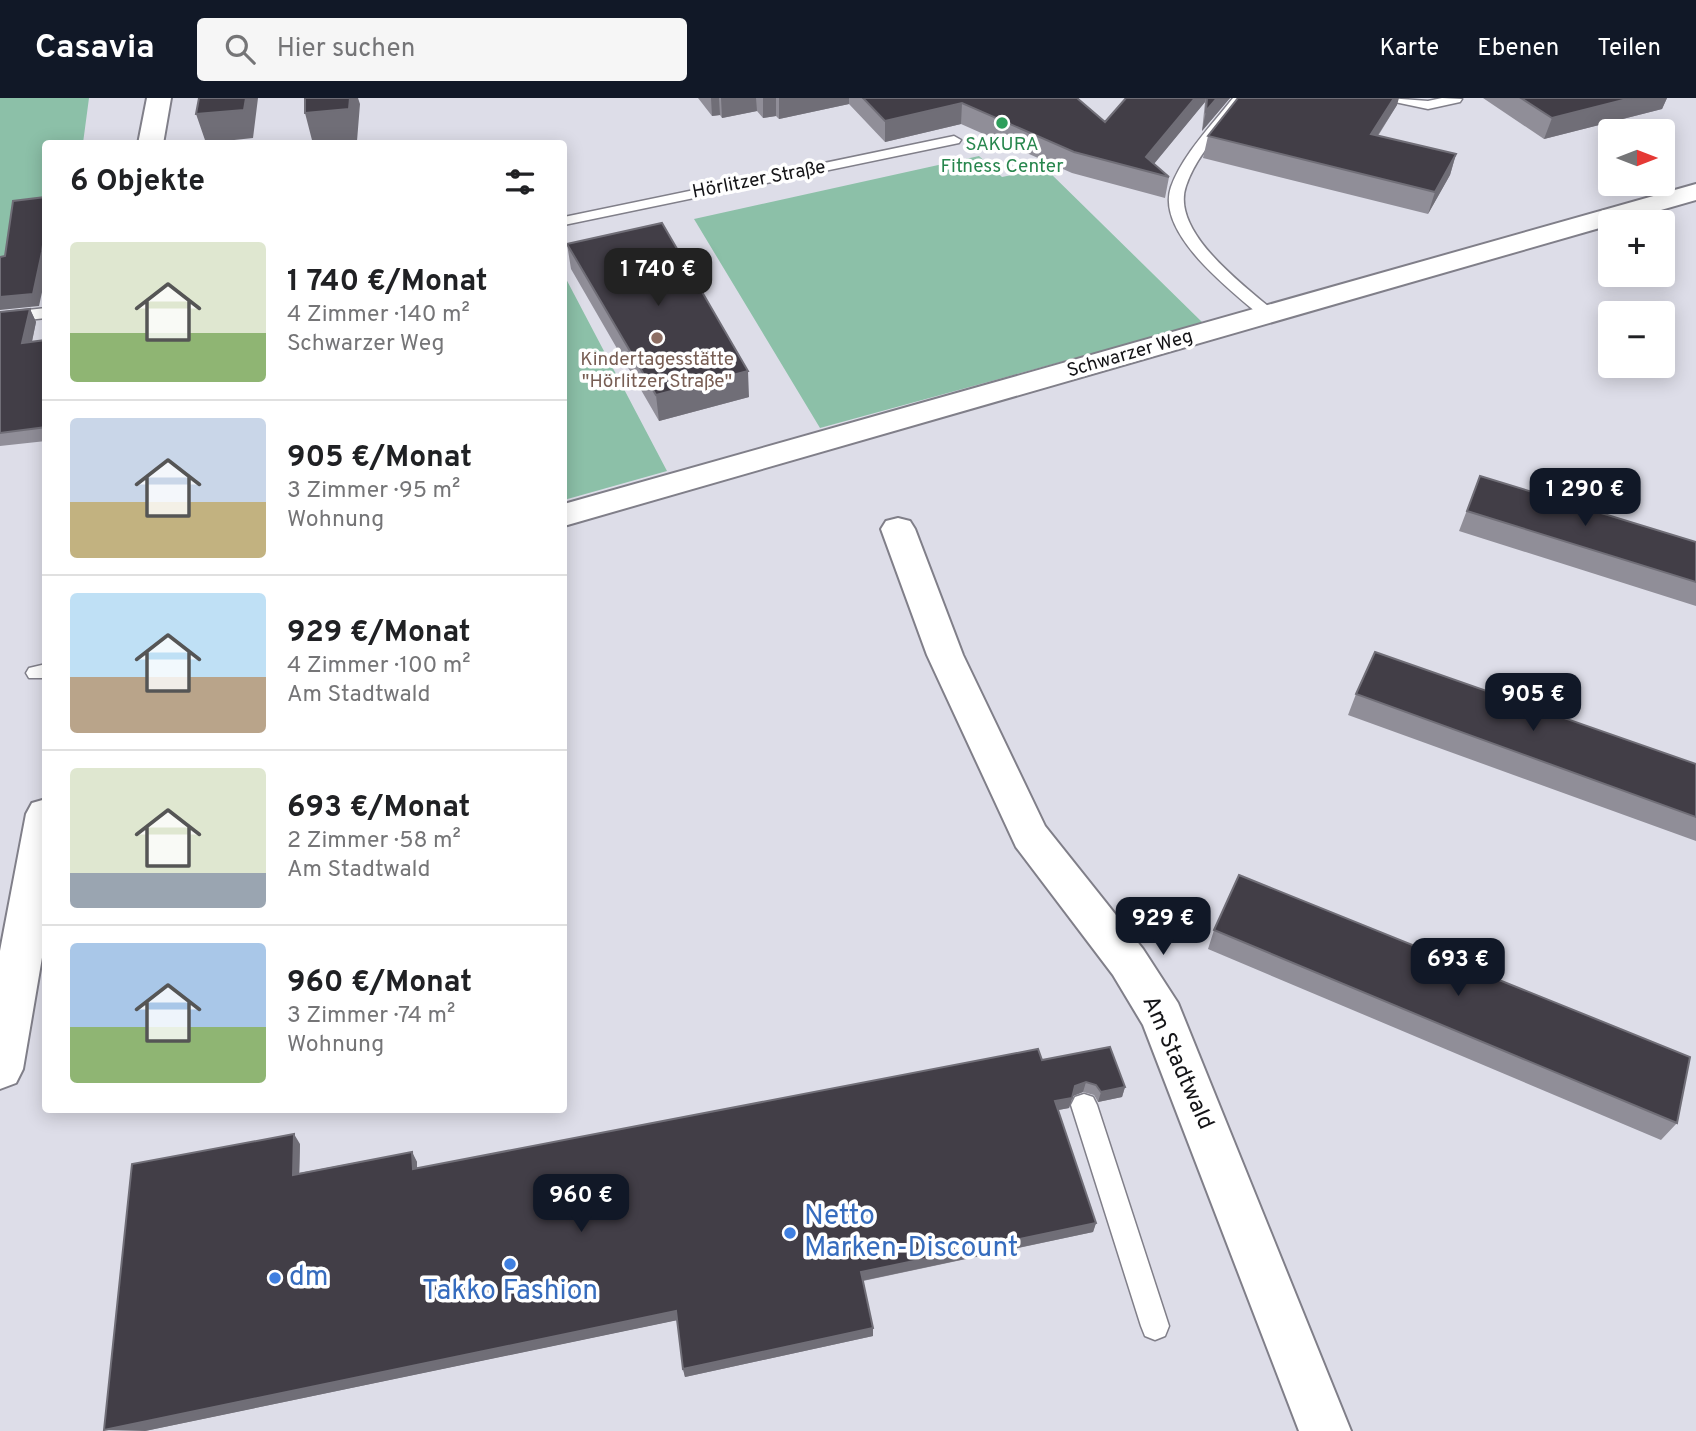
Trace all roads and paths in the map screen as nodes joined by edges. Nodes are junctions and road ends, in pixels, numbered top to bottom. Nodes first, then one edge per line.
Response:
1 (159, 98) edge
2 (1240, 98) edge
3 (1395, 98) edge
4 (1455, 99) edge
5 (151, 140) edge
6 (954, 140) edge
7 (1696, 192) edge
8 (567, 220) edge
9 (42, 313) edge
10 (1269, 315) junction
11 (0, 318) edge
12 (567, 514) edge
13 (898, 529) dead end
14 (42, 829) edge
15 (11, 948) edge
16 (0, 1069) edge
17 (1084, 1105) dead end
18 (1155, 1326) dead end
19 (1325, 1431) edge

1 - 5 street
2 - 10 lane
3 - 4 lane
6 - 8 lane, Hörlitzer Straße
7 - 10 street, Schwarzer Weg
9 - 11 lane
10 - 12 street, Schwarzer Weg
13 - 19 street, Am Stadtwald
14 - 15 street
15 - 16 street
17 - 18 lane

